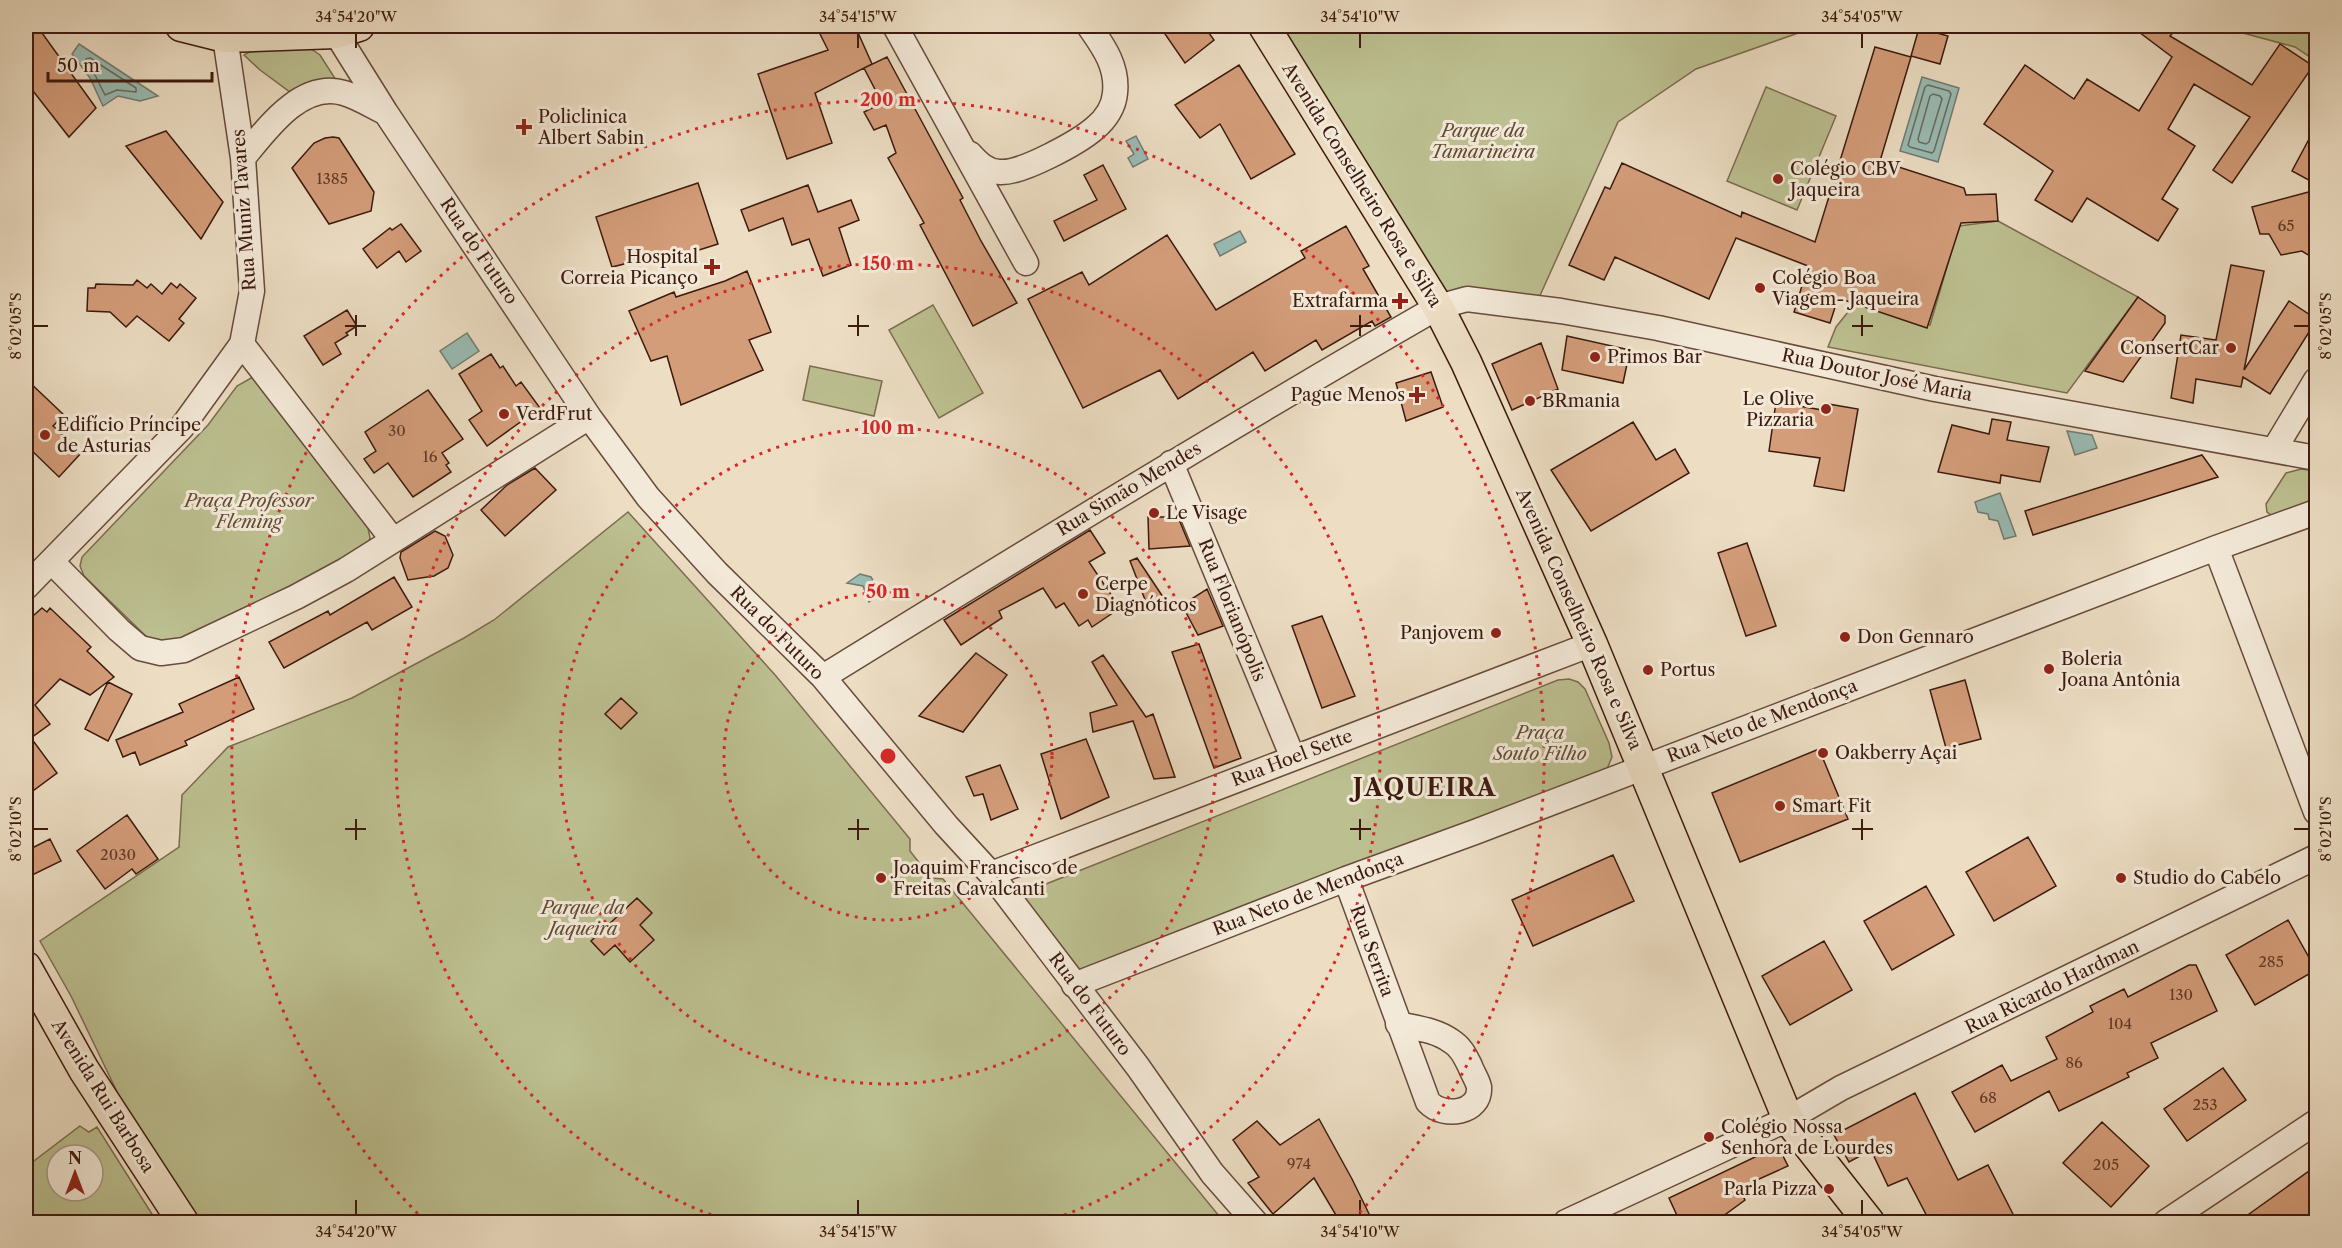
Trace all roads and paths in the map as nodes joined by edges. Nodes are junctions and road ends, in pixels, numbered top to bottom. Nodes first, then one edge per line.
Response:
1 (181, 26) edge
2 (895, 26) edge
3 (1089, 26) edge
4 (1264, 26) edge
5 (340, 28) edge
6 (225, 38) junction
7 (386, 112) junction
8 (962, 145) junction
9 (243, 158) junction
10 (1026, 263) dead end
11 (1438, 307) junction
12 (242, 344) junction
13 (2316, 380) edge
14 (589, 417) junction
15 (2274, 450) junction
16 (2316, 458) edge
17 (1171, 462) junction
18 (2316, 512) edge
19 (393, 540) junction
20 (2216, 548) junction
21 (52, 562) junction
22 (26, 587) edge
23 (1592, 644) junction
24 (823, 677) junction
25 (1293, 758) junction
26 (1644, 766) junction
27 (2316, 812) edge
28 (2316, 857) edge
29 (991, 874) junction
30 (1346, 879) junction
31 (26, 967) edge
32 (1074, 985) junction
33 (1398, 1024) dead end
34 (1788, 1119) junction
35 (2316, 1122) edge
36 (183, 1222) edge
37 (1255, 1222) edge
38 (1566, 1222) edge
39 (1869, 1222) edge
40 (2166, 1222) edge

1 - 6 main road
2 - 8 street
3 - 8 street
4 - 11 main road, Avenida Conselheiro Rosa e Silva
5 - 6 main road
5 - 7 street, Rua do Futuro
6 - 9 street, Rua Muniz Tavares
7 - 9 street
7 - 14 street, Rua do Futuro
8 - 10 street
9 - 12 street, Rua Muniz Tavares
11 - 15 street, Rua Doutor José Maria
11 - 17 street, Rua Simão Mendes
11 - 23 main road, Avenida Conselheiro Rosa e Silva
12 - 19 street
12 - 21 street, Rua Muniz Tavares
13 - 15 street
14 - 19 street
14 - 24 street, Rua do Futuro
15 - 16 street, Rua Doutor José Maria
17 - 24 street, Rua Simão Mendes
17 - 25 street, Rua Florianópolis
18 - 20 street, Rua Neto de Mendonça
19 - 21 street
20 - 26 street, Rua Neto de Mendonça
20 - 27 street
21 - 22 street, Rua Muniz Tavares
23 - 25 street, Rua Hoel Sette
23 - 26 main road, Avenida Conselheiro Rosa e Silva
24 - 29 street, Rua do Futuro
25 - 29 street, Rua Hoel Sette
26 - 30 street, Rua Neto de Mendonça
26 - 34 main road, Avenida Conselheiro Rosa e Silva
28 - 34 street, Rua Ricardo Hardman
29 - 32 street, Rua do Futuro
30 - 32 street, Rua Neto de Mendonça
30 - 33 street, Rua Serrita
31 - 36 main road, Avenida Rui Barbosa
32 - 37 street, Rua do Futuro
34 - 38 street, Rua Ricardo Hardman
34 - 39 main road, Avenida Conselheiro Rosa e Silva
35 - 40 street

